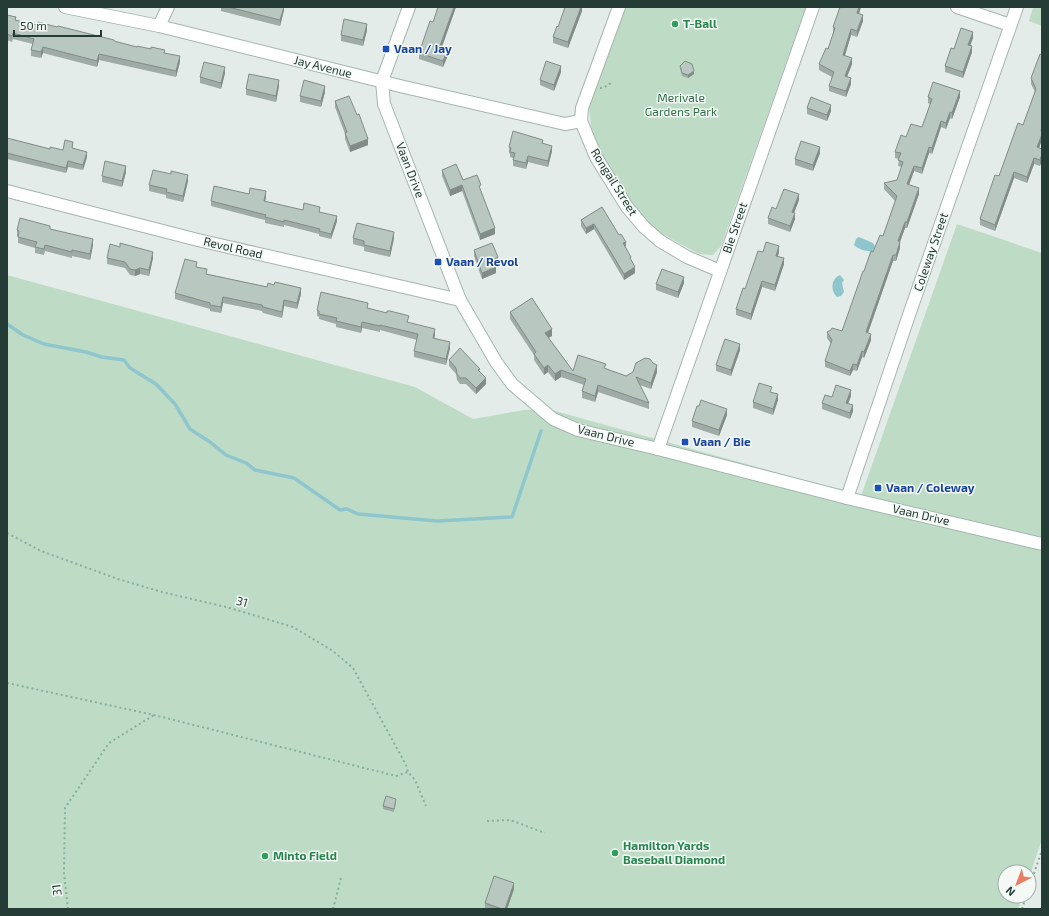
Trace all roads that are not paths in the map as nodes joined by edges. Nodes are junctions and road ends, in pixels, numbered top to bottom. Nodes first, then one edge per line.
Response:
1 (65, 7) edge
2 (168, 7) edge
3 (409, 7) edge
4 (619, 7) edge
5 (813, 7) edge
6 (957, 7) edge
7 (1017, 7) edge
8 (1010, 25) junction
9 (159, 26) junction
10 (382, 81) junction
11 (581, 122) junction
12 (7, 191) edge
13 (720, 271) junction
14 (460, 300) junction
15 (658, 449) junction
16 (847, 498) junction
17 (1042, 544) edge

1 - 9 street, Jay Avenue
2 - 9 street
3 - 10 street, Vaan Drive
4 - 11 street
5 - 13 street, Bie Street
6 - 8 street
7 - 8 street, Coleway Street
8 - 16 street, Coleway Street
9 - 10 street, Jay Avenue
10 - 11 street, Jay Avenue
10 - 14 street, Vaan Drive
11 - 13 street, Rongail Street
12 - 14 street, Revol Road
13 - 15 street, Bie Street
14 - 15 street, Vaan Drive
15 - 16 street, Vaan Drive
16 - 17 street, Vaan Drive

